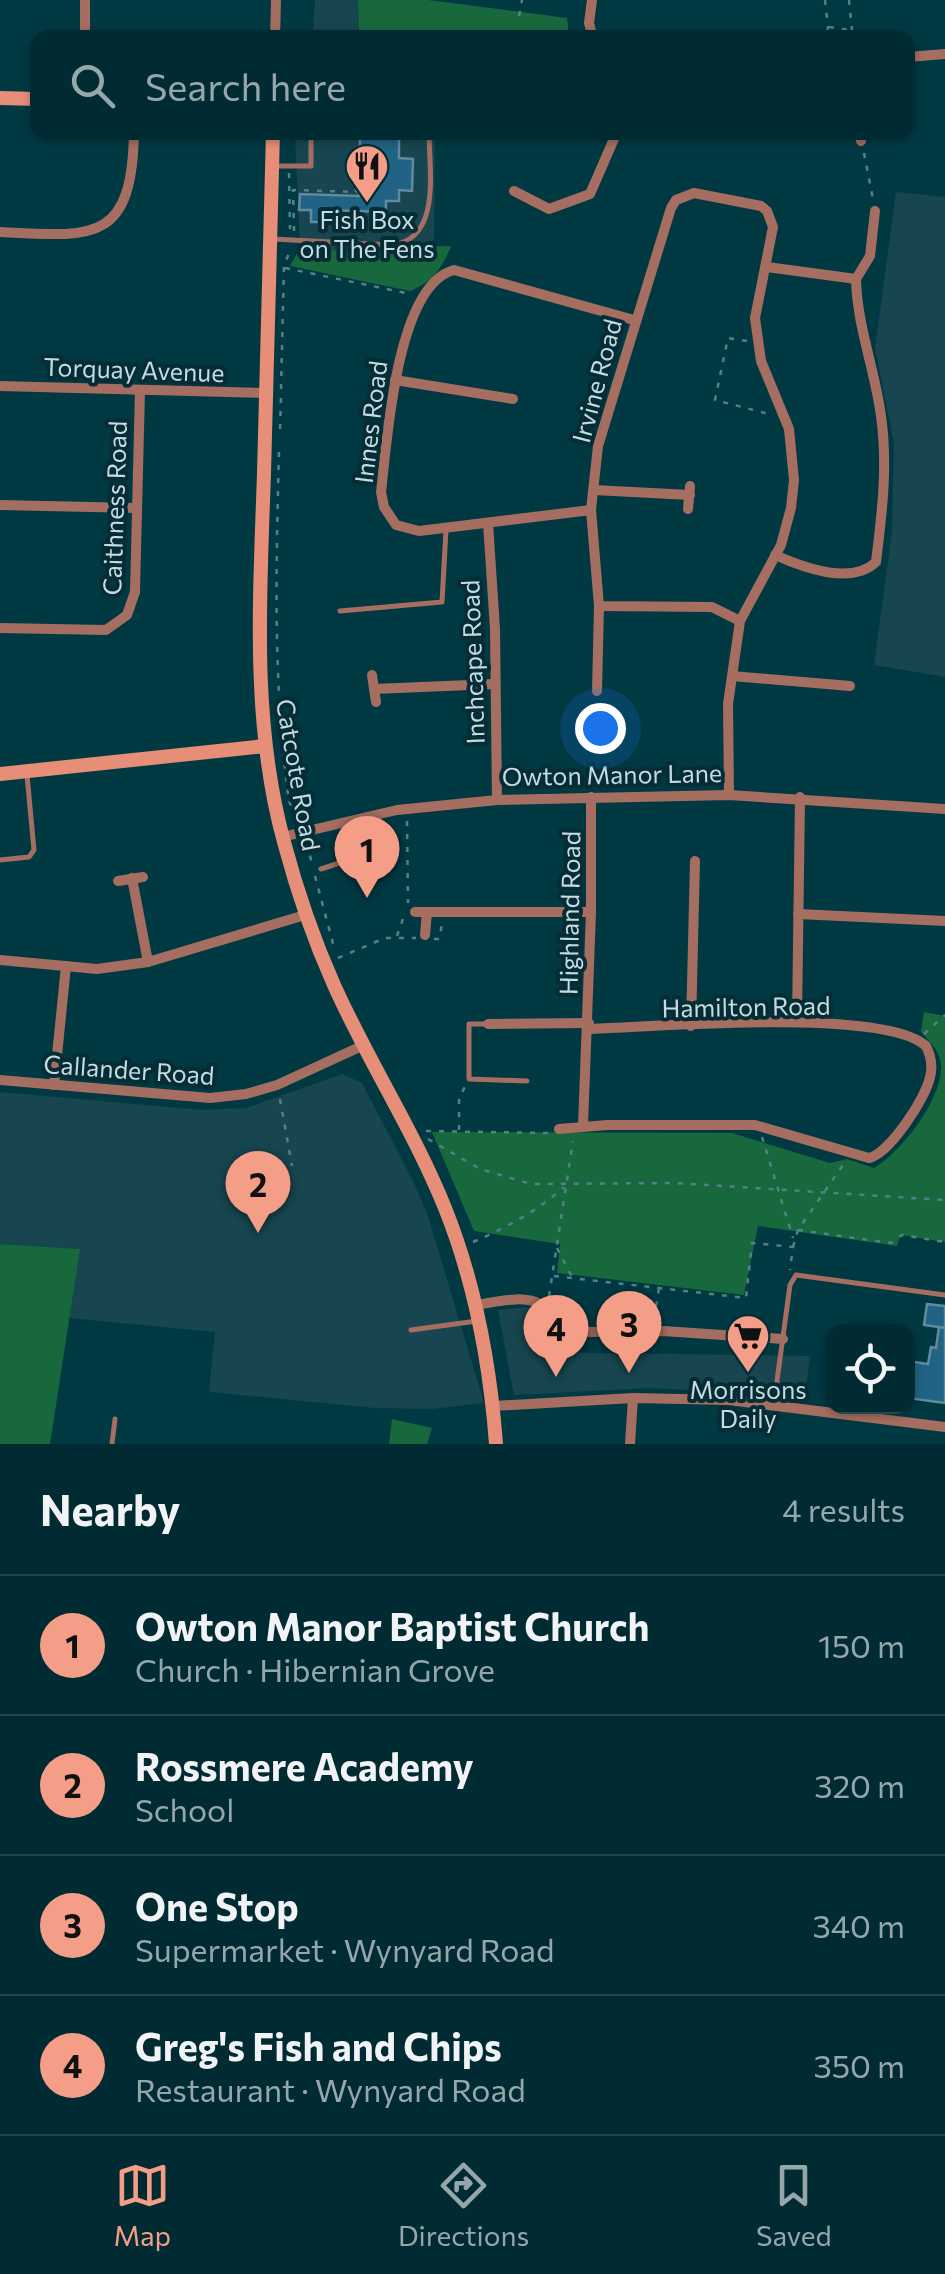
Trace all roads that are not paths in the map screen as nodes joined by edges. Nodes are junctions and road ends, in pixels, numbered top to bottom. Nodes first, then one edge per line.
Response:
1 (85, 0) edge
2 (276, 0) edge
3 (592, 0) edge
4 (85, 30) edge
5 (276, 30) edge
6 (591, 30) edge
7 (945, 54) edge
8 (915, 56) edge
9 (0, 98) edge
10 (30, 99) edge
11 (134, 140) edge
12 (273, 140) edge
13 (311, 140) edge
14 (429, 140) edge
15 (614, 140) edge
16 (272, 166) junction
17 (514, 192) dead end
18 (875, 211) road end
19 (0, 232) edge
20 (269, 239) junction
21 (766, 266) junction
22 (856, 279) junction
23 (634, 320) junction
24 (396, 380) junction
25 (0, 386) edge
26 (140, 390) junction
27 (266, 393) junction
28 (514, 398) dead end
29 (594, 490) junction
30 (0, 505) edge
31 (136, 508) junction
32 (591, 510) junction
33 (688, 510) dead end
34 (488, 522) junction
35 (446, 527) junction
36 (775, 554) junction
37 (599, 606) junction
38 (340, 611) dead end
39 (740, 621) junction
40 (0, 628) edge
41 (372, 675) dead end
42 (732, 676) junction
43 (494, 684) junction
44 (850, 686) dead end
45 (374, 688) junction
46 (597, 690) dead end
47 (376, 702) dead end
48 (265, 746) junction
49 (26, 772) junction
50 (0, 774) edge
51 (729, 795) junction
52 (590, 797) junction
53 (800, 797) junction
54 (497, 800) junction
55 (945, 809) edge
56 (358, 821) junction
57 (282, 837) junction
58 (0, 860) edge
59 (695, 860) dead end
60 (321, 869) dead end
61 (118, 880) dead end
62 (592, 912) junction
63 (305, 914) junction
64 (798, 914) junction
65 (945, 921) edge
66 (425, 935) dead end
67 (0, 960) edge
68 (148, 962) junction
69 (66, 966) junction
70 (797, 1021) junction
71 (488, 1024) joint
72 (588, 1026) junction
73 (691, 1026) junction
74 (364, 1045) junction
75 (0, 1080) edge
76 (527, 1081) dead end
77 (54, 1085) junction
78 (580, 1126) junction
79 (558, 1128) road end
80 (945, 1295) edge
81 (478, 1313) junction
82 (411, 1330) dead end
83 (783, 1339) junction
84 (633, 1398) junction
85 (774, 1404) junction
86 (493, 1406) junction
87 (115, 1419) dead end
88 (945, 1427) edge
89 (112, 1444) edge
90 (496, 1444) edge
91 (630, 1444) edge

1 - 4 street
2 - 5 street
3 - 6 street
7 - 8 street
9 - 10 street
11 - 19 street
12 - 16 street, Catcote Road
13 - 16 lane
14 - 20 lane
15 - 17 street
16 - 20 street, Catcote Road
18 - 22 street
20 - 27 street, Catcote Road
21 - 22 street
21 - 23 street, Irvine Road
21 - 36 street
22 - 36 street
23 - 24 street, Innes Road
23 - 29 street, Irvine Road
24 - 28 street
24 - 35 street, Innes Road
25 - 26 street, Torquay Avenue
26 - 27 street, Torquay Avenue
26 - 31 street, Caithness Road
27 - 48 street, Catcote Road
29 - 32 street, Irvine Road
29 - 33 street
30 - 31 street
31 - 40 street, Caithness Road
32 - 34 street, Innes Road
32 - 37 street, Irvine Road
34 - 35 street, Innes Road
34 - 43 street, Inchcape Road
35 - 38 lane
36 - 39 street
37 - 39 street
37 - 46 street, Irvine Road
39 - 42 street
41 - 45 street
42 - 44 street
42 - 51 street
43 - 45 street
43 - 54 street, Inchcape Road
45 - 47 street
48 - 49 street
48 - 57 street, Catcote Road
49 - 50 street
49 - 58 lane
51 - 52 street, Owton Manor Lane
51 - 53 street, Owton Manor Lane
52 - 54 street, Owton Manor Lane
52 - 62 street, Highland Road
53 - 55 street, Owton Manor Lane
53 - 64 street
54 - 56 street, Owton Manor Lane
56 - 57 street, Owton Manor Lane
56 - 60 lane
57 - 63 street, Catcote Road
59 - 73 street
61 - 68 street
62 - 66 street
62 - 72 street, Highland Road
63 - 68 street
63 - 74 street, Catcote Road
64 - 65 street
64 - 70 street
67 - 69 street
68 - 69 street
69 - 77 street
70 - 73 street, Hamilton Road
70 - 78 street, Hamilton Road
71 - 72 street, Hamilton Road
71 - 76 lane
72 - 73 street, Hamilton Road
72 - 78 street, Highland Road
74 - 77 street, Callander Road
74 - 81 street, Catcote Road
75 - 77 street, Callander Road
78 - 79 street
80 - 83 lane
81 - 82 lane
81 - 83 street
81 - 86 street, Catcote Road
83 - 85 lane
84 - 85 street
84 - 86 street
84 - 91 street
85 - 88 street
86 - 90 street, Catcote Road
87 - 89 lane

